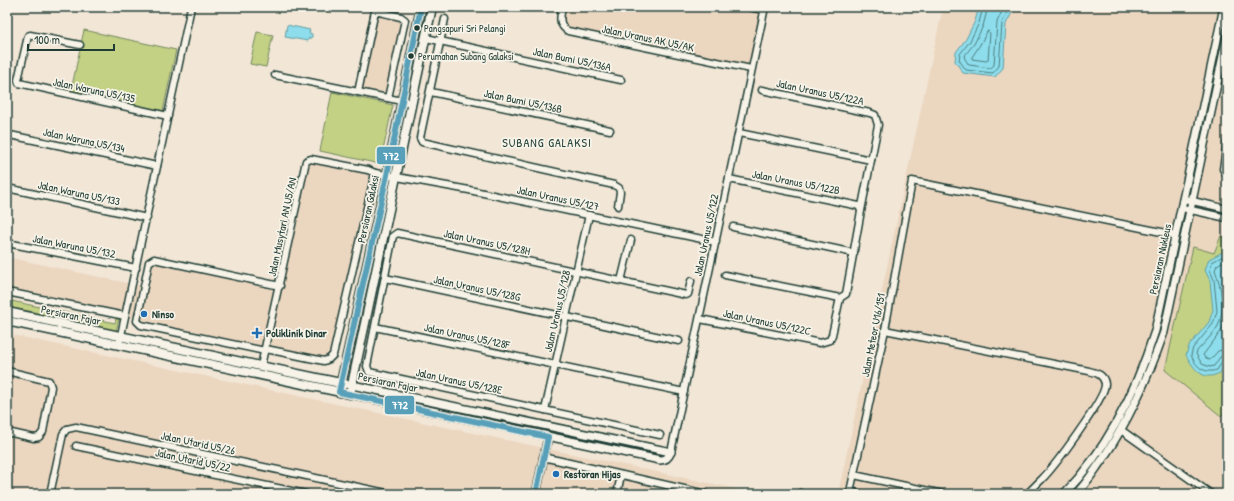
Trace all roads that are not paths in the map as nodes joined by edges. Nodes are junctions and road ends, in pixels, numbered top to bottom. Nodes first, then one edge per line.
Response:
1 (190, 7) edge
2 (421, 7) edge
3 (432, 7) edge
4 (562, 7) edge
5 (749, 7) edge
6 (1224, 7) edge
7 (765, 9) edge
8 (445, 18) dead end
9 (1227, 37) edge
10 (426, 38) junction
11 (441, 41) junction
12 (80, 45) dead end
13 (752, 69) junction
14 (275, 75) dead end
15 (621, 80) dead end
16 (762, 90) dead end
17 (358, 92) junction
18 (431, 92) junction
19 (388, 98) junction
20 (402, 101) junction
21 (412, 103) junction
22 (168, 116) junction
23 (610, 130) dead end
24 (738, 133) junction
25 (7, 136) edge
26 (1227, 143) edge
27 (872, 160) junction
28 (158, 166) junction
29 (375, 173) junction
30 (387, 175) junction
31 (1227, 176) edge
32 (396, 178) junction
33 (729, 179) junction
34 (7, 188) edge
35 (1188, 200) junction
36 (618, 206) dead end
37 (860, 209) junction
38 (1186, 209) junction
39 (1227, 209) edge
40 (589, 215) junction
41 (147, 218) junction
42 (1227, 218) edge
43 (733, 227) dead end
44 (1176, 235) junction
45 (631, 240) dead end
46 (7, 242) edge
47 (716, 242) junction
48 (854, 253) junction
49 (136, 268) junction
50 (576, 271) junction
51 (725, 275) dead end
52 (385, 278) junction
53 (621, 281) junction
54 (691, 281) dead end
55 (280, 286) junction
56 (7, 292) edge
57 (840, 298) junction
58 (7, 312) edge
59 (125, 316) junction
60 (566, 317) junction
61 (700, 318) junction
62 (7, 322) edge
63 (375, 327) junction
64 (885, 330) junction
65 (121, 337) junction
66 (679, 340) dead end
67 (830, 340) joint
68 (119, 346) junction
69 (265, 350) junction
70 (555, 365) junction
71 (261, 366) junction
72 (7, 371) edge
73 (341, 383) junction
74 (352, 385) junction
75 (340, 392) junction
76 (684, 392) junction
77 (350, 394) junction
78 (545, 410) junction
79 (485, 413) junction
80 (1121, 430) junction
81 (7, 432) edge
82 (660, 435) dead end
83 (548, 437) junction
84 (612, 440) junction
85 (76, 446) dead end
86 (671, 452) junction
87 (211, 456) junction
88 (543, 457) junction
89 (207, 473) junction
90 (621, 475) junction
91 (854, 475) junction
92 (850, 492) joint
93 (50, 494) edge
94 (306, 494) edge
95 (391, 494) edge
96 (536, 494) edge
97 (617, 494) edge
98 (701, 494) edge
99 (859, 494) edge
100 (943, 494) edge
101 (1027, 494) edge
102 (1064, 494) edge
103 (1076, 494) edge
104 (1211, 494) edge

1 - 22 street
2 - 20 main road, Persiaran Galaksi
3 - 10 main road, Persiaran Galaksi
4 - 13 street, Jalan Uranus AK U5/AK
5 - 7 street
6 - 35 street, Persiaran Nukleus
7 - 13 street, Jalan Uranus U5/122
8 - 11 street
9 - 35 street, Persiaran Nukleus
10 - 11 street, Jalan Bumi U5/136A
10 - 21 main road, Persiaran Galaksi
11 - 15 street, Jalan Bumi U5/136A
11 - 18 street
12 - 22 street, Jalan Waruna U5/135
13 - 24 street, Jalan Uranus U5/122
14 - 17 street
16 - 27 street, Jalan Uranus U5/122A
17 - 19 street
17 - 19 street
18 - 23 street, Jalan Bumi U5/136B
18 - 36 street
19 - 20 street
20 - 21 street
20 - 30 main road, Persiaran Galaksi
21 - 32 main road, Persiaran Galaksi
22 - 28 street
24 - 27 street
24 - 33 street, Jalan Uranus U5/122
25 - 28 street, Jalan Waruna U5/134
26 - 31 street
27 - 37 street, Jalan Uranus U5/122A
28 - 41 street
29 - 30 street, Jalan Uranus U5/127
29 - 55 street, Jalan Musytari AN U5/AN
29 - 69 street
30 - 32 street, Jalan Uranus U5/127
30 - 73 main road, Persiaran Galaksi
32 - 40 street, Jalan Uranus U5/127
32 - 74 main road, Persiaran Galaksi
33 - 37 street, Jalan Uranus U5/122B
33 - 47 street, Jalan Uranus U5/122
34 - 41 street, Jalan Waruna U5/133
35 - 38 street, Persiaran Nukleus
35 - 39 street
37 - 48 street, Jalan Uranus U5/122A
38 - 42 street
38 - 44 street, Persiaran Nukleus
38 - 80 street, Persiaran Nukleus
40 - 47 street, Jalan Uranus U5/127
40 - 50 street, Jalan Uranus U5/128
41 - 49 street
43 - 48 street
44 - 64 street, Jalan Meteor U16/151
44 - 102 street, Persiaran Nukleus
45 - 53 street
46 - 49 street, Jalan Waruna U5/132
47 - 61 street, Jalan Uranus U5/122
48 - 57 street, Jalan Uranus U5/122A
49 - 59 street
50 - 52 street, Jalan Uranus U5/128H
50 - 53 street, Jalan Uranus U5/128H
50 - 60 street, Jalan Uranus U5/128
51 - 57 street
52 - 60 street, Jalan Uranus U5/128G
52 - 63 street
53 - 54 street, Jalan Uranus U5/128H
55 - 69 street, Jalan Musytari AN U5/AN
55 - 69 street
56 - 59 street
57 - 67 street, Jalan Uranus U5/122A
58 - 65 main road, Persiaran Fajar
59 - 65 street
60 - 66 street, Jalan Uranus U5/128G
60 - 70 street, Jalan Uranus U5/128
61 - 67 street, Jalan Uranus U5/122C
61 - 76 street, Jalan Uranus U5/122
62 - 68 main road, Persiaran Fajar
63 - 70 street, Jalan Uranus U5/128F
63 - 78 street, Jalan Uranus U5/128E
64 - 91 street, Jalan Meteor U16/151
64 - 101 street
65 - 68 street
65 - 71 main road, Persiaran Fajar
68 - 75 main road, Persiaran Fajar
69 - 71 street, Jalan Musytari AN U5/AN
70 - 76 street, Jalan Uranus U5/128F
70 - 78 street, Jalan Uranus U5/128
71 - 73 main road, Persiaran Fajar
72 - 81 street
73 - 74 main road, Persiaran Fajar
73 - 75 main road, Persiaran Galaksi
74 - 77 main road, Persiaran Galaksi
74 - 79 street, Persiaran Fajar
75 - 77 main road, Persiaran Fajar
76 - 86 street, Jalan Uranus U5/122
77 - 83 street, Persiaran Fajar
78 - 82 street, Jalan Uranus U5/128E
79 - 83 street
79 - 84 street, Persiaran Fajar
80 - 103 street, Persiaran Nukleus
80 - 104 street
83 - 84 street
83 - 86 street, Persiaran Fajar
83 - 88 street
84 - 86 street, Persiaran Fajar
85 - 89 street, Jalan Utarid U5/22
87 - 89 street
87 - 93 street, Jalan Utarid U5/26
87 - 95 street, Jalan Utarid U5/26
88 - 90 street
88 - 96 street
89 - 94 street, Jalan Utarid U5/22
90 - 97 street
90 - 98 street
91 - 92 street, Jalan Meteor U16/151
91 - 100 street
92 - 99 street

